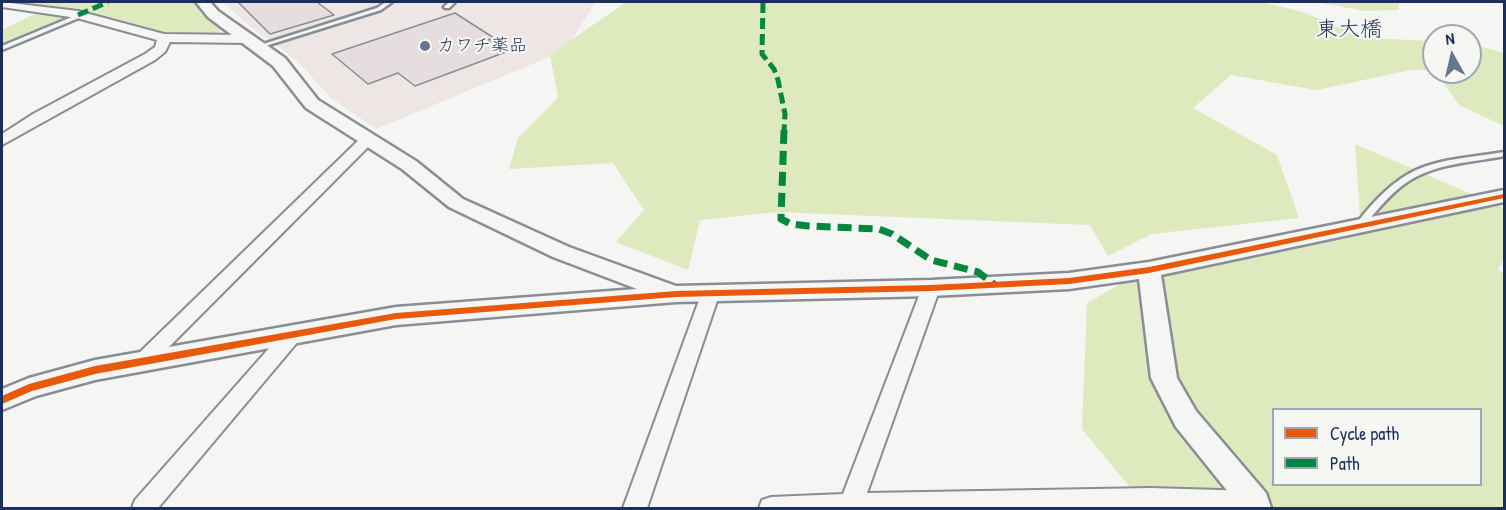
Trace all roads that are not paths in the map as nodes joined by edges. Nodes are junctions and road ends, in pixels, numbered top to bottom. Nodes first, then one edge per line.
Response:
1 (203, 2) edge
2 (388, 2) edge
3 (452, 2) edge
4 (2, 3) edge
5 (447, 7) dead end
6 (79, 16) junction
7 (164, 38) junction
8 (253, 43) junction
9 (2, 48) edge
10 (368, 139) junction
11 (2, 140) edge
12 (1504, 154) edge
13 (1504, 196) edge
14 (1358, 227) junction
15 (1149, 270) junction
16 (932, 288) junction
17 (676, 294) junction
18 (710, 295) junction
19 (293, 334) junction
20 (145, 359) junction
21 (2, 400) edge
22 (851, 506) edge
23 (1256, 506) edge
24 (144, 508) edge
25 (635, 508) edge
26 (771, 508) edge

1 - 8 street
2 - 8 lane
3 - 5 lane
4 - 6 street
6 - 7 street
6 - 9 lane
7 - 8 street
7 - 11 street
8 - 10 street
10 - 17 street
10 - 20 street
12 - 14 lane
13 - 14 street
14 - 15 street
15 - 16 street
15 - 23 street
16 - 18 street
16 - 22 street
17 - 18 street
17 - 19 street
18 - 25 street
19 - 20 street
19 - 24 street
20 - 21 street
22 - 23 street
22 - 26 street

